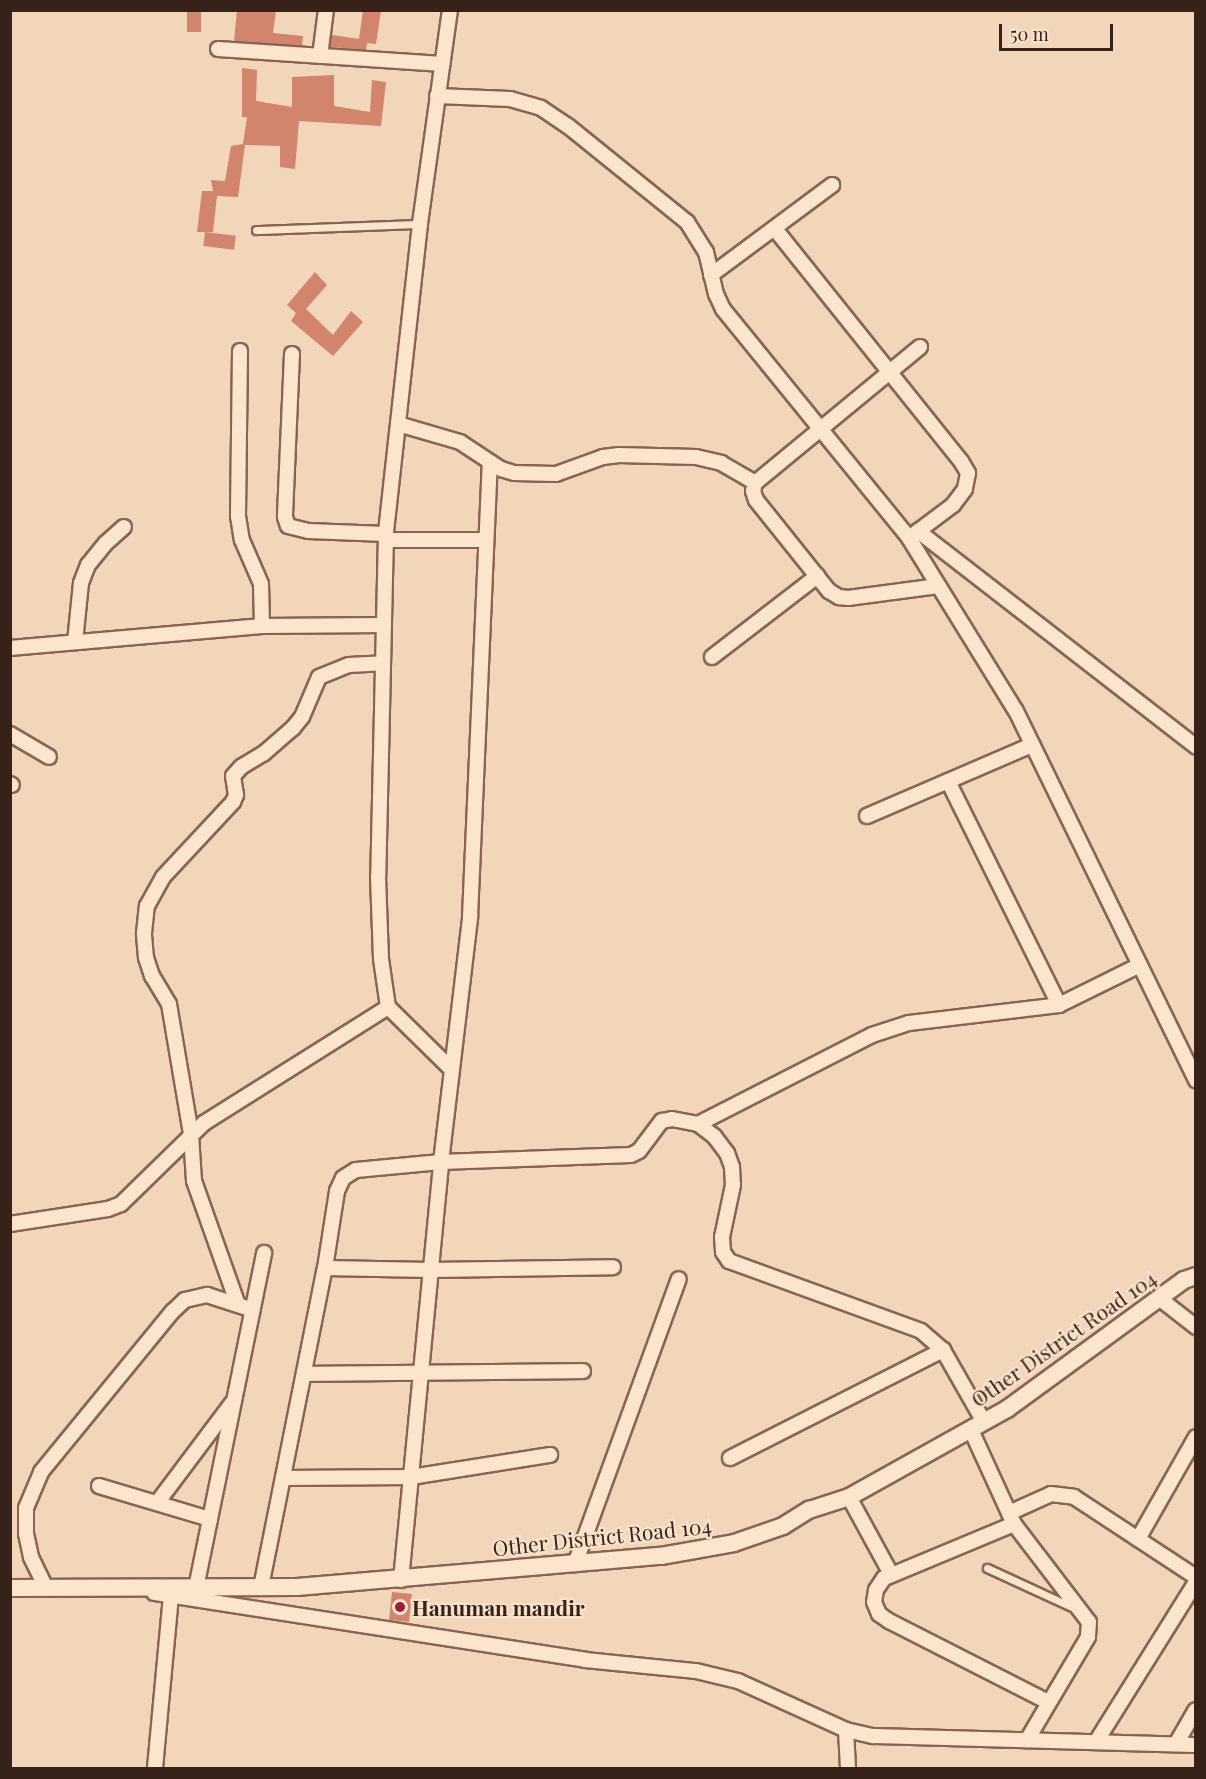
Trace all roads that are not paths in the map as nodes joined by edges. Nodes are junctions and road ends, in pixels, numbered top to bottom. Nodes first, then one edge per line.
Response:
1 (326, 10) edge
2 (450, 10) edge
3 (218, 49) dead end
4 (320, 56) junction
5 (443, 64) junction
6 (437, 96) junction
7 (832, 185) dead end
8 (420, 224) junction
9 (775, 229) junction
10 (256, 230) dead end
11 (711, 275) junction
12 (920, 347) dead end
13 (240, 351) dead end
14 (292, 354) dead end
15 (889, 373) junction
16 (398, 424) junction
17 (820, 429) junction
18 (490, 462) junction
19 (755, 483) junction
20 (124, 527) dead end
21 (913, 534) junction
22 (386, 537) junction
23 (485, 540) junction
24 (817, 576) junction
25 (938, 586) junction
26 (384, 625) junction
27 (262, 626) junction
28 (75, 642) junction
29 (10, 648) edge
30 (712, 657) dead end
31 (383, 663) junction
32 (10, 734) edge
33 (1032, 745) junction
34 (1196, 747) edge
35 (49, 757) dead end
36 (948, 781) junction
37 (867, 816) dead end
38 (1140, 965) junction
39 (1059, 1005) junction
40 (388, 1007) junction
41 (451, 1069) junction
42 (1196, 1080) edge
43 (698, 1124) junction
44 (192, 1134) junction
45 (441, 1162) junction
46 (10, 1224) edge
47 (264, 1253) dead end
48 (613, 1267) dead end
49 (325, 1268) junction
50 (431, 1270) junction
51 (1196, 1276) edge
52 (680, 1279) dead end
53 (1160, 1298) junction
54 (238, 1305) junction
55 (252, 1310) junction
56 (1196, 1328) edge
57 (943, 1350) junction
58 (583, 1371) dead end
59 (421, 1372) junction
60 (304, 1374) junction
61 (235, 1399) junction
62 (977, 1426) junction
63 (1196, 1437) edge
64 (550, 1455) dead end
65 (730, 1458) dead end
66 (411, 1477) junction
67 (284, 1478) junction
68 (99, 1486) dead end
69 (849, 1497) junction
70 (157, 1503) junction
71 (210, 1519) junction
72 (1012, 1519) junction
73 (1138, 1539) junction
74 (575, 1564) junction
75 (987, 1568) dead end
76 (891, 1574) junction
77 (1196, 1577) edge
78 (401, 1580) junction
79 (1196, 1582) edge
80 (261, 1587) junction
81 (10, 1588) edge
82 (46, 1588) junction
83 (114, 1588) junction
84 (196, 1588) junction
85 (171, 1596) junction
86 (1082, 1611) junction
87 (1048, 1702) junction
88 (1196, 1710) edge
89 (846, 1730) junction
90 (1027, 1740) junction
91 (1096, 1743) junction
92 (1176, 1744) junction
93 (1196, 1745) edge
94 (155, 1768) edge
95 (848, 1768) edge

1 - 4 street
2 - 5 street
3 - 4 street
4 - 5 street
5 - 6 street
6 - 8 street
6 - 11 street
7 - 9 street
8 - 10 lane
8 - 16 street
9 - 11 street
9 - 15 street
11 - 17 street
12 - 15 street
13 - 27 street
14 - 22 street
15 - 17 street
15 - 21 street
16 - 18 street
16 - 22 street
17 - 19 street
17 - 21 street
18 - 19 street
18 - 23 street
19 - 24 street
20 - 28 street
21 - 25 street
21 - 34 street
22 - 23 street
22 - 26 street
23 - 41 street
24 - 25 street
24 - 30 street
25 - 33 street
26 - 27 street
26 - 31 street
27 - 28 street
28 - 29 street
31 - 40 street
31 - 44 street
32 - 35 street
33 - 36 street
33 - 38 street
36 - 37 street
36 - 39 street
38 - 39 street
38 - 42 street
39 - 43 street
40 - 41 street
40 - 44 street
41 - 45 street
43 - 45 street
43 - 57 street
44 - 46 street
44 - 54 street
45 - 49 street
45 - 50 street
47 - 55 street
48 - 50 street
49 - 50 street
49 - 60 street
50 - 59 street
51 - 53 street, Other District Road 104
52 - 74 street
53 - 56 street
53 - 62 street, Other District Road 104
54 - 55 street
54 - 82 street
55 - 61 street
57 - 62 street
57 - 65 street
58 - 59 street
59 - 60 street
59 - 66 street
60 - 67 street
61 - 70 street
61 - 71 street
62 - 69 street, Other District Road 104
62 - 72 street
63 - 73 street
64 - 66 street
66 - 67 street
66 - 78 street
67 - 80 street
68 - 70 street
69 - 74 street, Other District Road 104
69 - 76 street
70 - 71 street
71 - 84 street
72 - 73 street
72 - 76 street
72 - 86 street
73 - 77 street
74 - 78 street, Other District Road 104
75 - 86 lane
76 - 87 street
78 - 80 street, Other District Road 104
79 - 91 street
80 - 84 street, Other District Road 104
81 - 82 street, Other District Road 104
82 - 83 street, Other District Road 104
83 - 84 street, Other District Road 104
83 - 85 street
85 - 89 street
85 - 94 street
86 - 87 street
87 - 90 street
88 - 92 street
89 - 90 street
89 - 95 street
90 - 91 street
91 - 92 street
92 - 93 street

